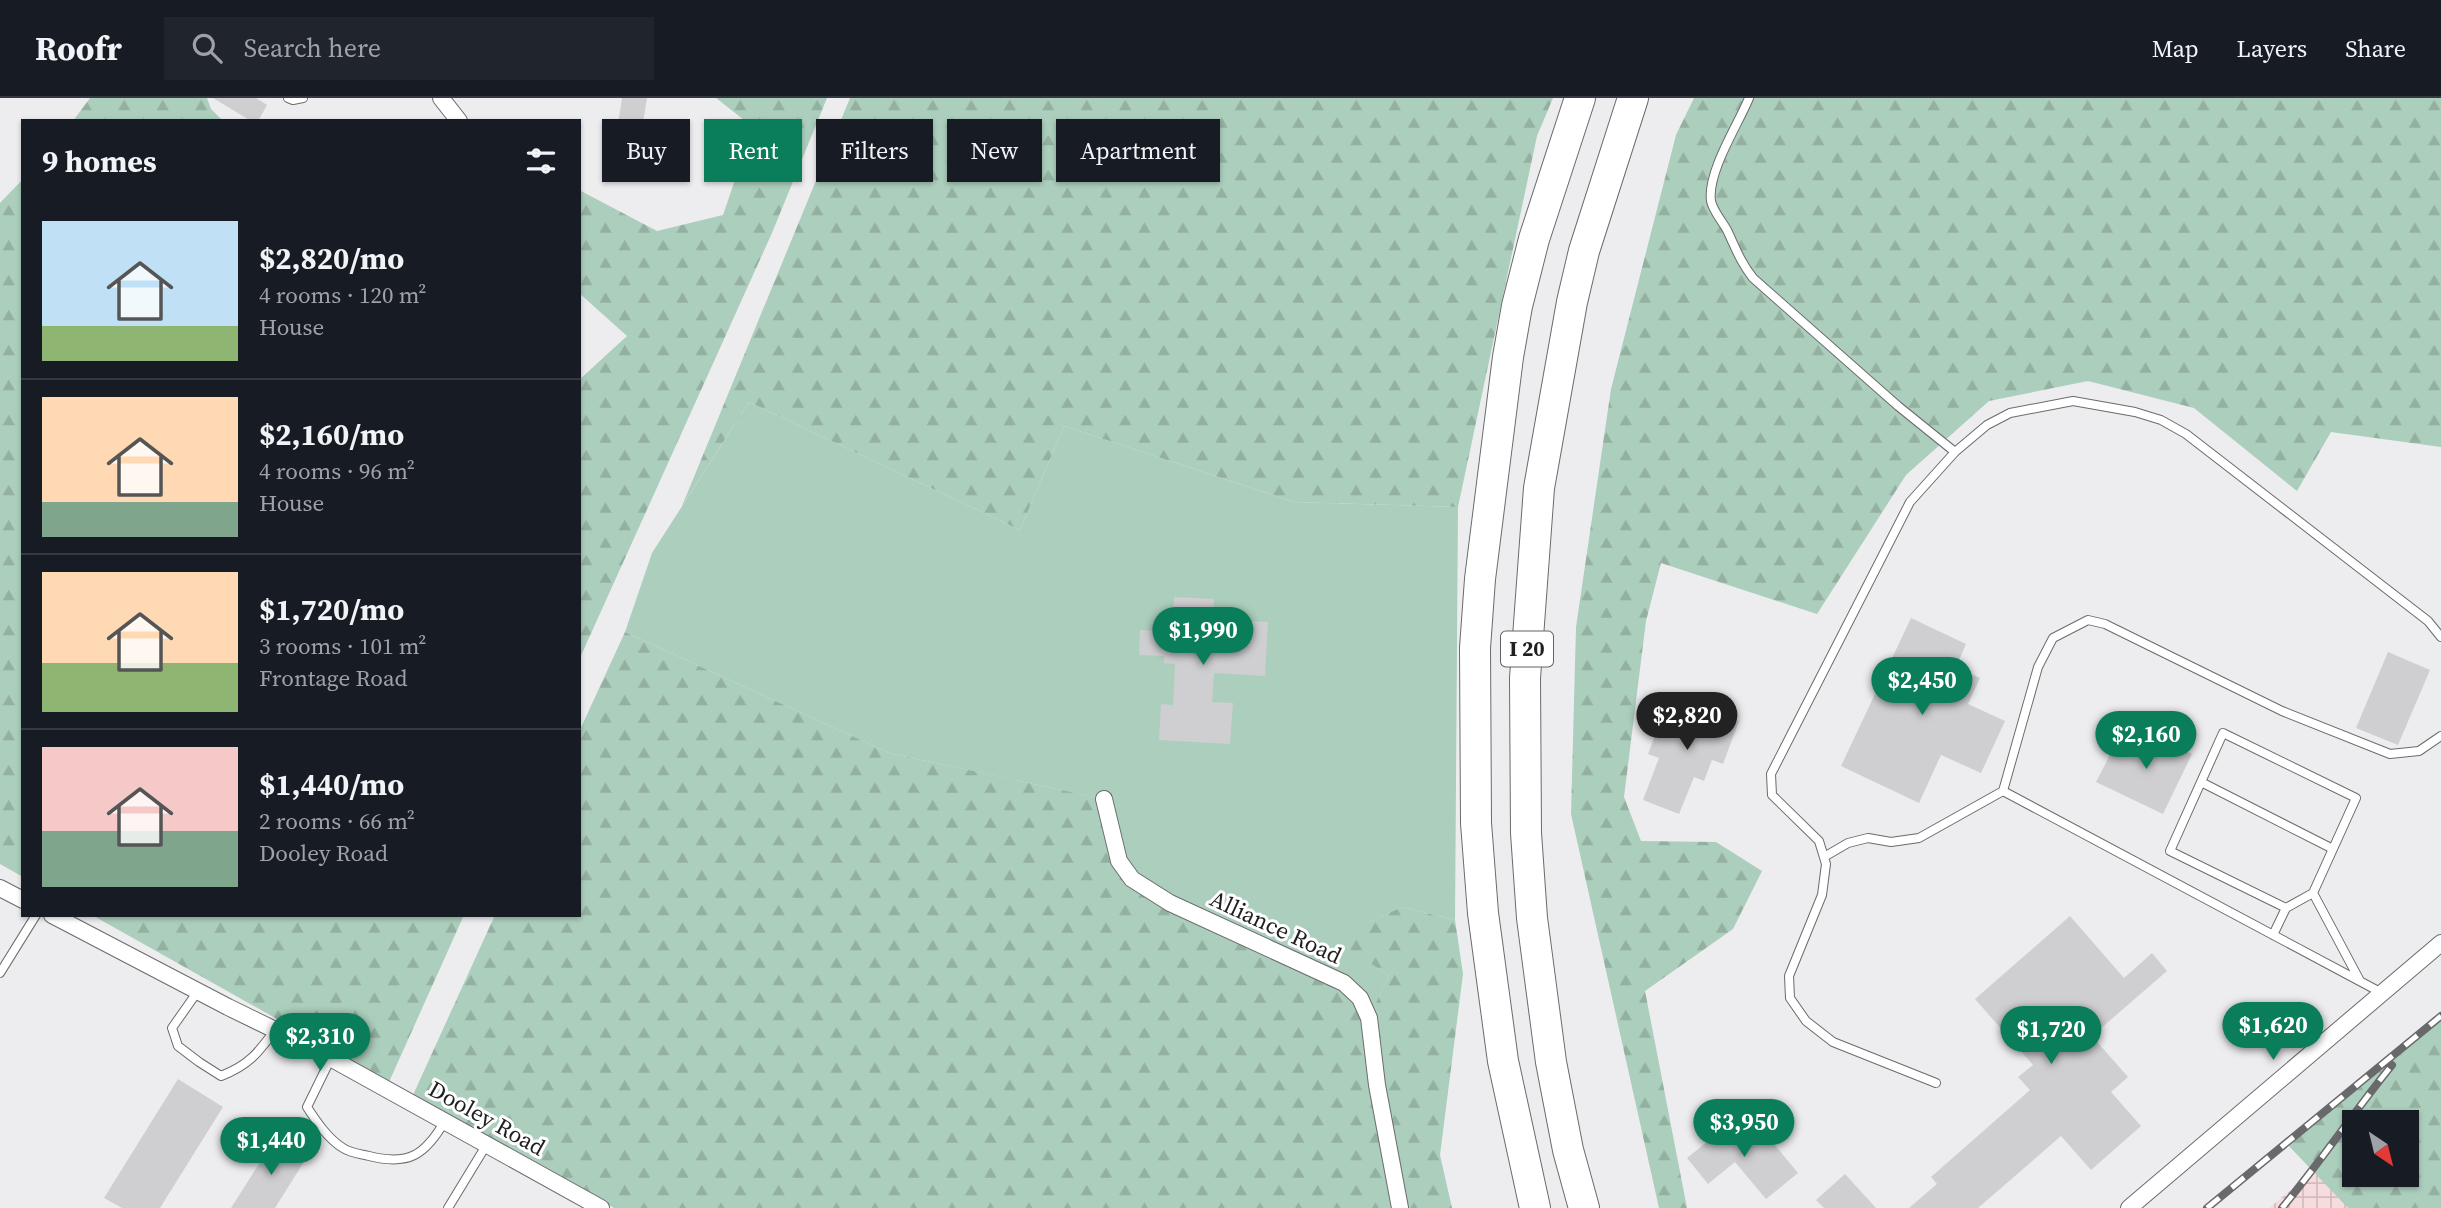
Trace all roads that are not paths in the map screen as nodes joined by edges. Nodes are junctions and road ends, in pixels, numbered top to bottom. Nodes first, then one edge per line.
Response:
1 (288, 98) edge
2 (303, 98) edge
3 (441, 98) edge
4 (1580, 98) edge
5 (1633, 98) edge
6 (1749, 98) edge
7 (457, 119) edge
8 (1955, 452) junction
9 (2441, 637) edge
10 (2441, 736) edge
11 (2201, 782) junction
12 (2003, 791) junction
13 (1104, 799) dead end
14 (2333, 849) junction
15 (1824, 857) junction
16 (0, 888) edge
17 (2312, 893) junction
18 (21, 899) edge
19 (2286, 908) junction
20 (35, 917) edge
21 (56, 917) edge
22 (2273, 935) junction
23 (2441, 943) edge
24 (0, 973) edge
25 (2360, 981) junction
26 (198, 991) junction
27 (2382, 993) junction
28 (276, 1030) junction
29 (331, 1058) junction
30 (1936, 1083) dead end
31 (446, 1121) junction
32 (487, 1144) junction
33 (448, 1208) edge
34 (601, 1208) edge
35 (1400, 1208) edge
36 (1535, 1208) edge
37 (1584, 1208) edge
38 (2129, 1208) edge

1 - 2 lane
3 - 7 street
4 - 36 highway, I 20
5 - 37 highway, I 20
6 - 8 lane
8 - 9 lane
8 - 15 lane
10 - 12 lane
11 - 14 lane
11 - 14 lane
11 - 19 lane
12 - 15 lane
12 - 22 lane
13 - 35 street, Alliance Road
14 - 17 lane
15 - 30 lane
16 - 18 street
17 - 19 lane
17 - 25 lane
19 - 22 lane
20 - 24 lane
21 - 26 street, Dooley Road
22 - 25 lane
23 - 27 street
25 - 27 lane
26 - 28 street, Dooley Road
26 - 28 lane
27 - 38 street
28 - 29 street, Dooley Road
29 - 31 street, Dooley Road
29 - 31 lane
31 - 32 street, Dooley Road
32 - 33 lane
32 - 34 street, Dooley Road

